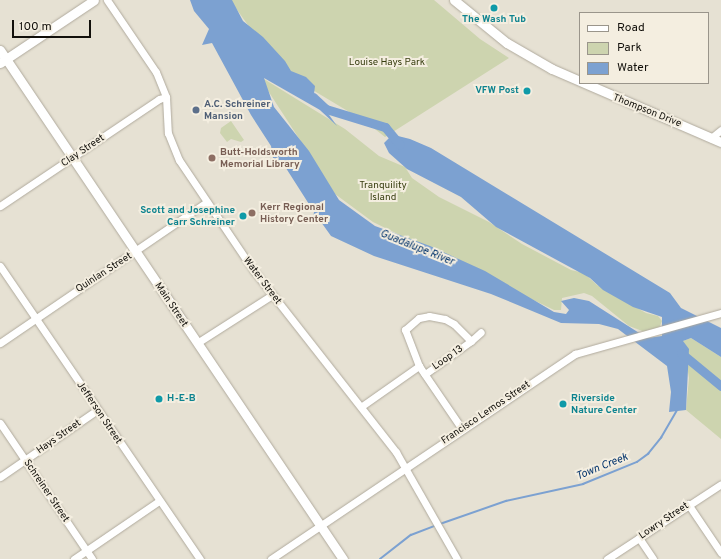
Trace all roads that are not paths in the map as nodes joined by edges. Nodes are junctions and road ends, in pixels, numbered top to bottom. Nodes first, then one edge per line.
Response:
1 (94, 0) edge
2 (107, 0) edge
3 (454, 0) edge
4 (0, 50) edge
5 (3, 61) edge
6 (579, 81) edge
7 (587, 84) edge
8 (166, 97) junction
9 (721, 130) edge
10 (711, 138) junction
11 (721, 142) edge
12 (72, 157) junction
13 (207, 202) junction
14 (0, 206) edge
15 (136, 252) junction
16 (0, 266) edge
17 (272, 294) junction
18 (721, 313) edge
19 (36, 319) junction
20 (481, 332) dead end
21 (471, 342) junction
22 (0, 343) edge
23 (198, 343) junction
24 (419, 366) junction
25 (425, 374) junction
26 (362, 406) junction
27 (97, 410) junction
28 (0, 423) edge
29 (462, 429) junction
30 (25, 460) junction
31 (405, 467) junction
32 (0, 477) edge
33 (721, 484) edge
34 (159, 501) junction
35 (688, 504) junction
36 (320, 525) junction
37 (639, 538) junction
38 (86, 551) junction
39 (721, 553) edge
40 (74, 559) edge
41 (92, 559) edge
42 (200, 559) edge
43 (272, 559) edge
44 (343, 559) edge
45 (457, 559) edge
46 (607, 559) edge
47 (653, 559) edge

1 - 5 main road
2 - 8 street, Water Street
3 - 6 main road, Thompson Drive
4 - 5 main road, Main Street
5 - 12 main road, Main Street
7 - 10 main road, Thompson Drive
8 - 12 street, Clay Street
8 - 13 street, Water Street
9 - 10 street
10 - 11 main road, Thompson Drive
12 - 14 street, Clay Street
12 - 15 main road, Main Street
13 - 15 street, Quinlan Street
13 - 17 street, Water Street
15 - 19 street, Quinlan Street
15 - 23 main road, Main Street
16 - 19 street, Jefferson Street
17 - 23 street
17 - 26 street, Water Street
18 - 29 street, Francisco Lemos Street
19 - 22 street, Quinlan Street
19 - 27 street, Jefferson Street
20 - 21 street, Loop 13
21 - 24 street, Loop 13
21 - 25 street, Loop 13
23 - 36 main road, Main Street
24 - 25 street
24 - 26 street
25 - 29 street
26 - 31 street, Water Street
27 - 30 street, Hays Street
27 - 34 street, Jefferson Street
28 - 30 street, Schreiner Street
29 - 31 street, Francisco Lemos Street
30 - 32 street, Hays Street
30 - 38 street, Schreiner Street
31 - 36 street, Francisco Lemos Street
31 - 45 street, Water Street
33 - 35 street, Lowry Street
34 - 38 street
34 - 42 street, Jefferson Street
35 - 37 street, Lowry Street
35 - 39 street
36 - 43 street, Francisco Lemos Street
36 - 44 main road, Main Street
37 - 46 street, Lowry Street
37 - 47 street
38 - 40 street
38 - 41 street, Schreiner Street

